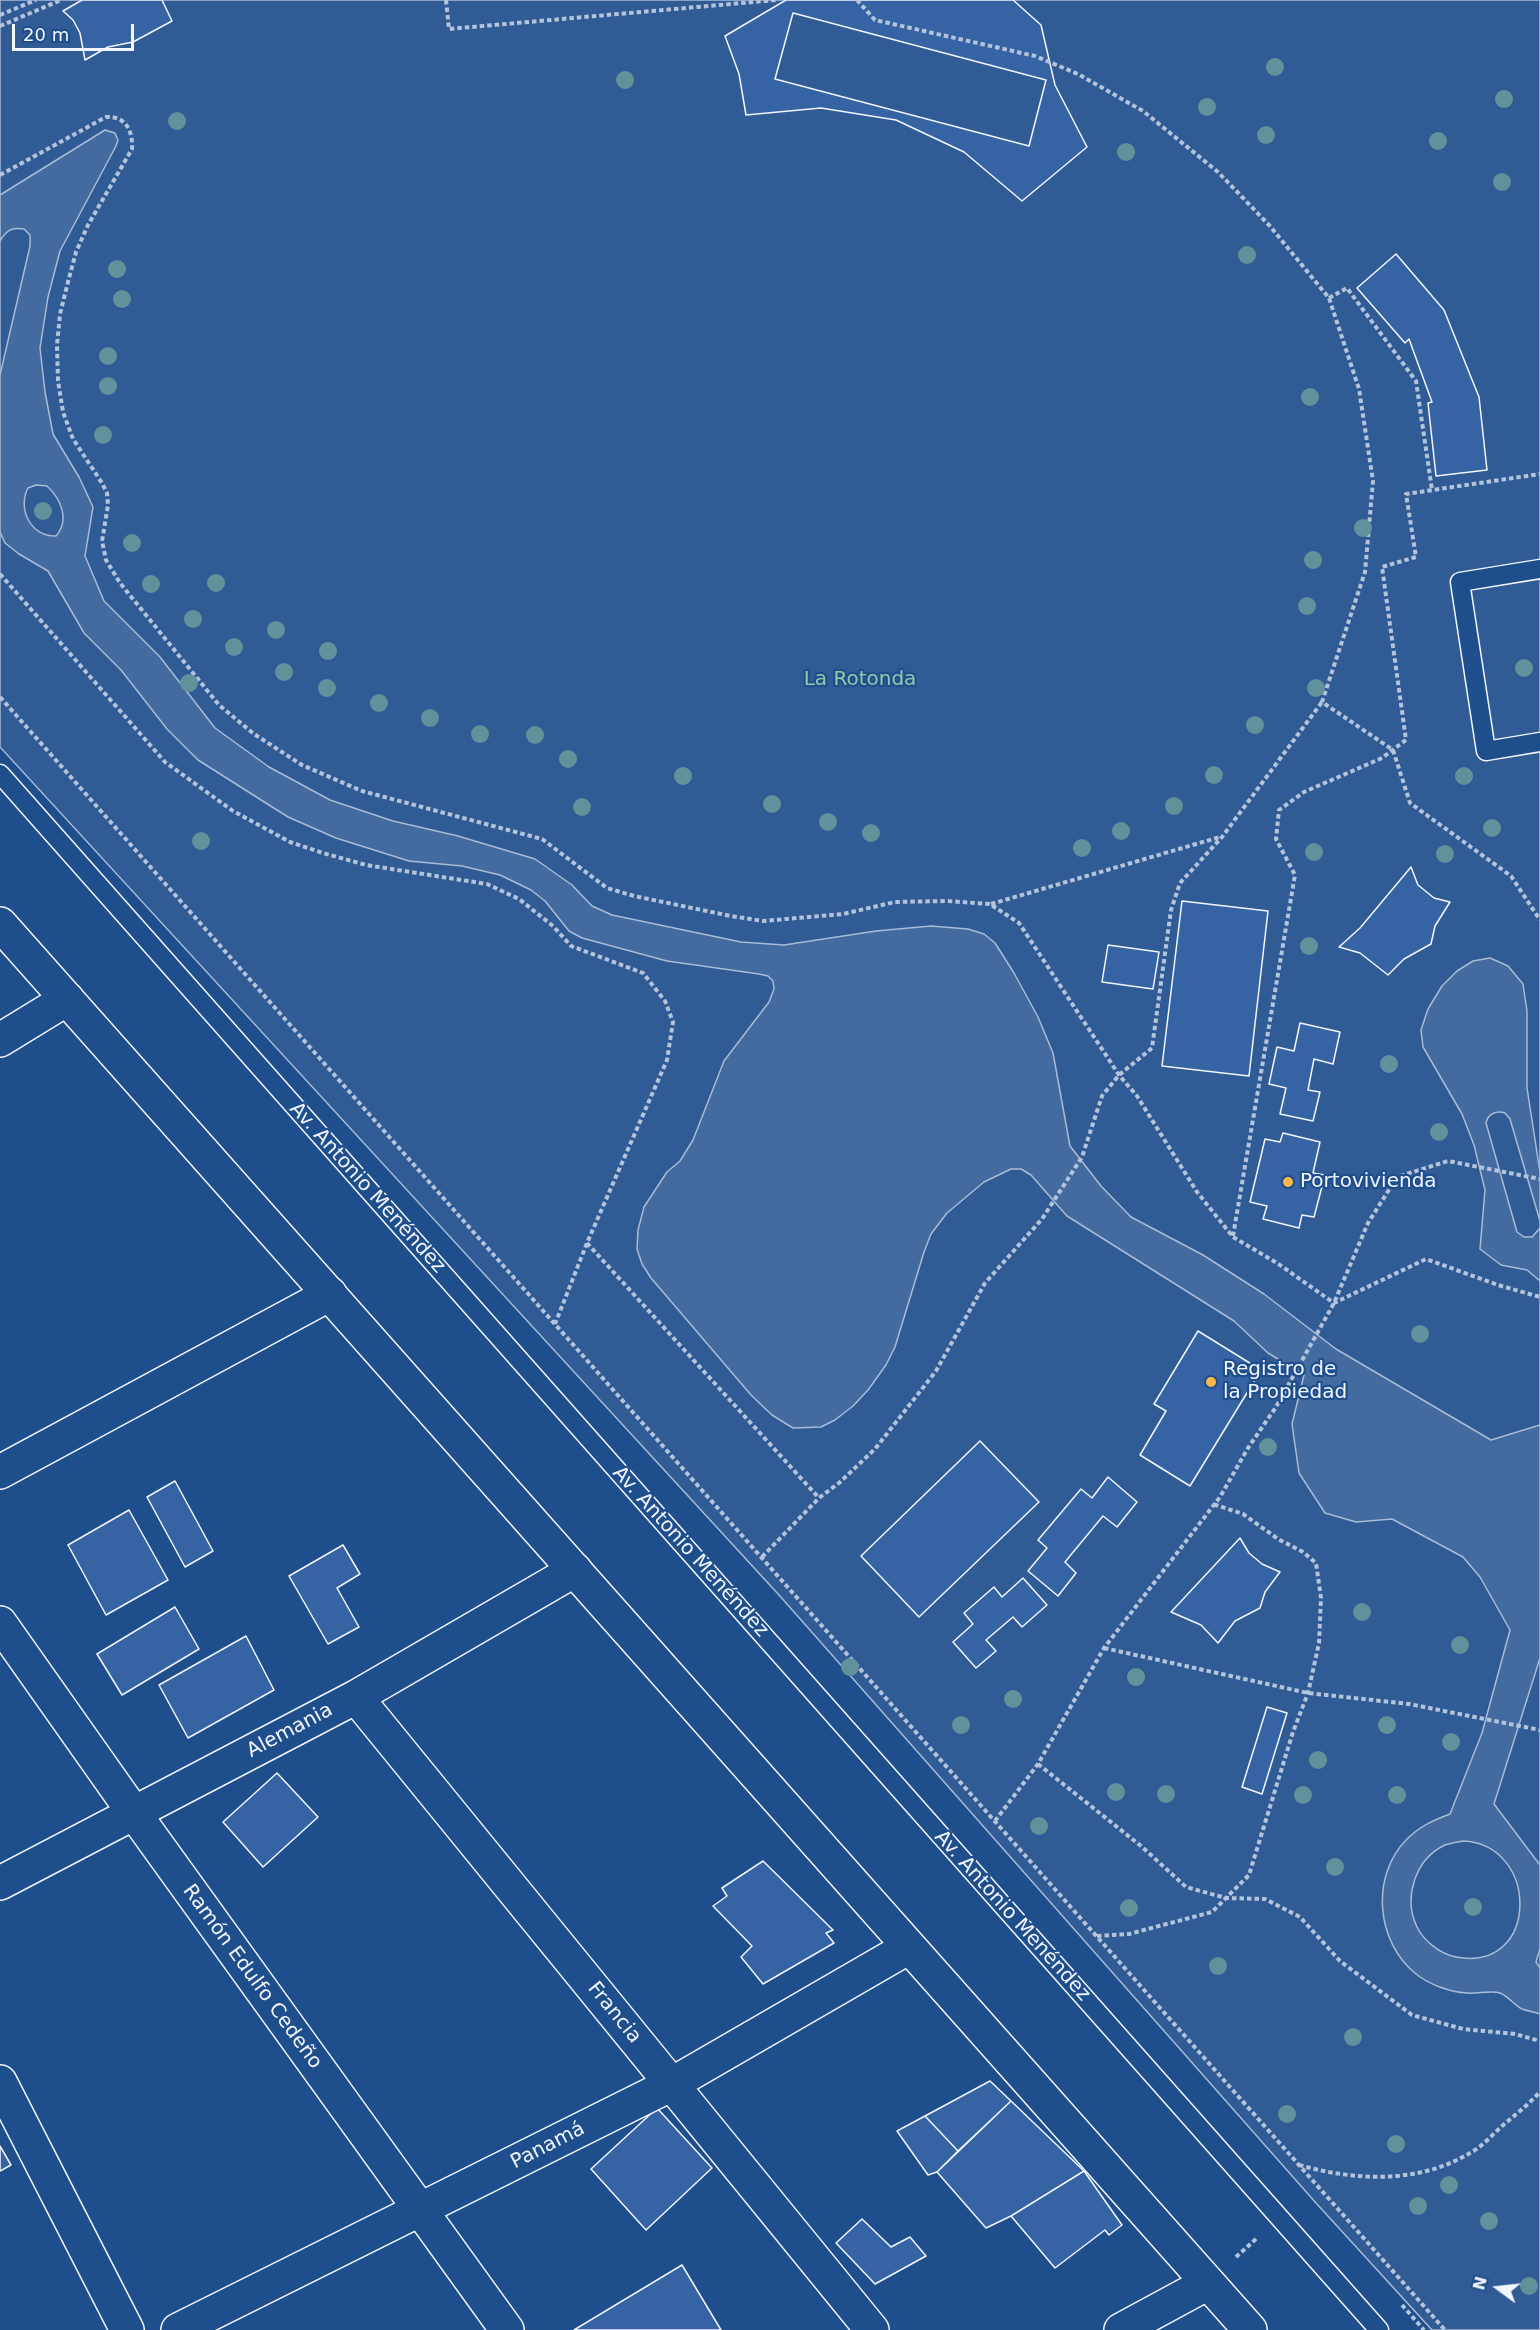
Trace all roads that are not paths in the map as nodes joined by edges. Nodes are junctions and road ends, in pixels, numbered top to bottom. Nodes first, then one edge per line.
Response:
1 (1540, 569) edge
2 (1540, 742) edge
3 (0, 774) edge
4 (0, 924) edge
5 (67, 999) junction
6 (0, 1040) edge
7 (330, 1294) junction
8 (0, 1472) edge
9 (575, 1570) junction
10 (0, 1623) edge
11 (356, 1697) junction
12 (134, 1813) junction
13 (0, 1883) edge
14 (909, 1947) junction
15 (0, 2082) edge
16 (672, 2084) junction
17 (420, 2210) junction
18 (1208, 2283) junction
19 (127, 2330) edge
20 (178, 2330) edge
21 (507, 2330) edge
22 (872, 2330) edge
23 (1121, 2330) edge
24 (1250, 2330) edge
25 (1379, 2330) edge

1 - 2 lane
3 - 25 lane, Av. Antonio Menéndez
4 - 5 street
5 - 6 street
5 - 7 street
7 - 8 street
7 - 9 street
9 - 11 street, Alemania
9 - 14 street
10 - 12 street, Ramón Edulfo Cedeño
11 - 12 street, Alemania
11 - 16 street, Francia
12 - 13 street, Alemania
12 - 17 street, Ramón Edulfo Cedeño
14 - 16 street, Panamá
14 - 18 street
15 - 19 street
16 - 17 street, Panamá
16 - 22 street, Francia
17 - 20 street, Panamá
17 - 21 street, Ramón Edulfo Cedeño
18 - 23 street
18 - 24 street

